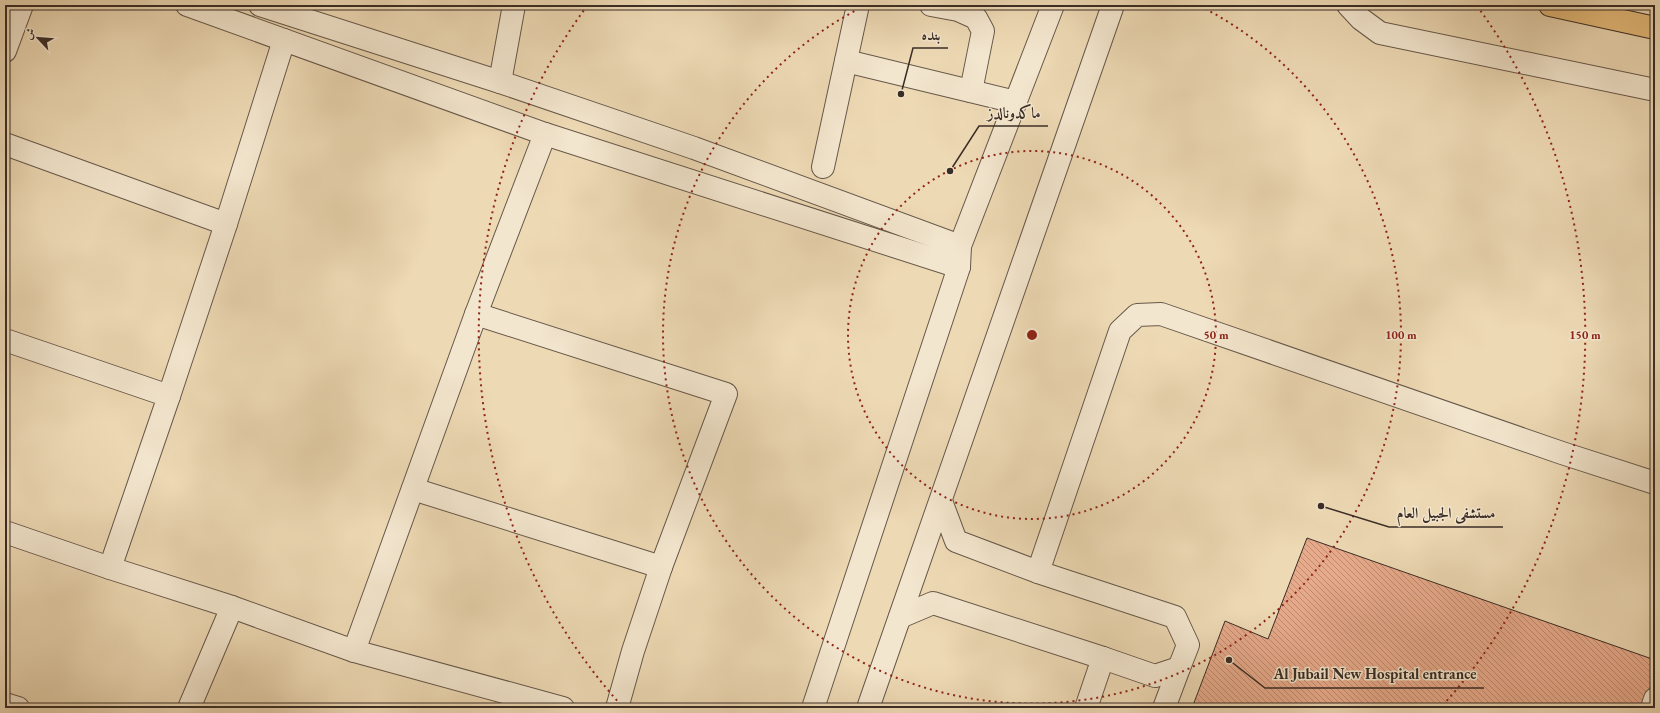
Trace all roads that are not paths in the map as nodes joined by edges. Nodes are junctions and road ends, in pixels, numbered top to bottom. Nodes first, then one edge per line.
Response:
1 (22, 5) edge
2 (187, 5) edge
3 (260, 5) edge
4 (514, 5) edge
5 (858, 5) edge
6 (931, 5) edge
7 (1053, 5) edge
8 (1348, 5) edge
9 (1550, 5) edge
10 (1114, 7) edge
11 (1655, 28) edge
12 (284, 40) junction
13 (5, 51) edge
14 (846, 61) junction
15 (500, 82) junction
16 (1655, 90) edge
17 (970, 91) junction
18 (1016, 102) junction
19 (545, 134) junction
20 (5, 144) edge
21 (823, 167) dead end
22 (226, 224) junction
23 (960, 246) junction
24 (959, 267) junction
25 (476, 314) junction
26 (5, 340) edge
27 (169, 396) junction
28 (1655, 483) edge
29 (413, 489) junction
30 (941, 501) junction
31 (5, 532) edge
32 (661, 567) junction
33 (110, 568) junction
34 (1038, 572) junction
35 (232, 606) junction
36 (900, 617) junction
37 (354, 652) junction
38 (1103, 658) junction
39 (1179, 668) junction
40 (1655, 699) edge
41 (5, 704) edge
42 (18, 708) edge
43 (189, 708) edge
44 (563, 708) edge
45 (617, 708) edge
46 (813, 708) edge
47 (868, 708) edge
48 (1086, 708) edge
49 (1164, 708) edge
50 (1652, 708) edge

1 - 13 street
2 - 12 street
3 - 15 street
4 - 15 street
5 - 14 street
6 - 17 street
7 - 18 street
8 - 16 street
9 - 11 main road
10 - 30 street
12 - 19 street
12 - 22 street
14 - 17 street
14 - 21 street
15 - 23 street
17 - 18 street
18 - 23 street
19 - 24 street
19 - 25 street
20 - 22 street
22 - 27 street
23 - 24 street
24 - 46 street
25 - 29 street
25 - 32 street
26 - 27 street
27 - 33 street
28 - 34 street
29 - 32 street
29 - 37 street
30 - 34 street
30 - 36 street
31 - 33 street
32 - 45 street
33 - 35 street
34 - 39 street
35 - 37 street
35 - 43 street
36 - 38 street
36 - 47 street
37 - 44 street
38 - 39 street
38 - 48 street
39 - 49 street
40 - 50 street
41 - 42 street

